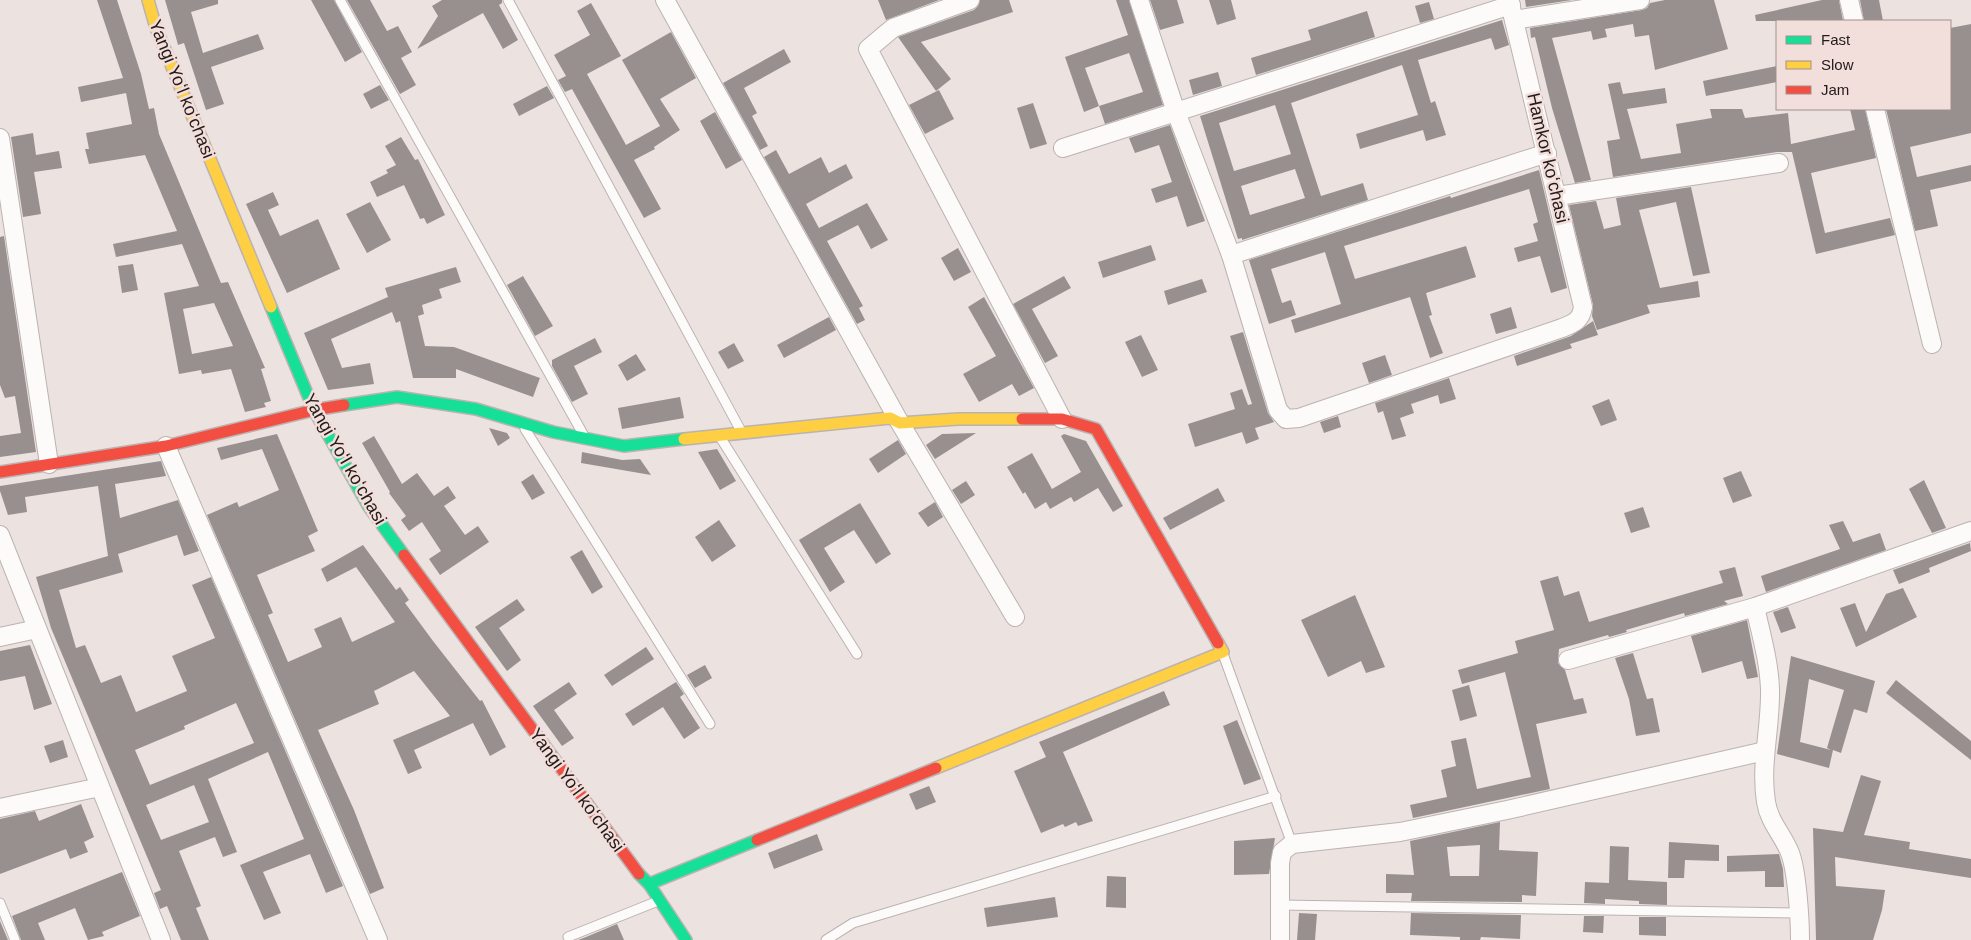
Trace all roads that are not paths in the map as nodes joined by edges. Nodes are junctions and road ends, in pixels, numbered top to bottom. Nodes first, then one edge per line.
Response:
1 (148, 0) edge
2 (340, 0) edge
3 (508, 0) edge
4 (665, 0) edge
5 (970, 0) edge
6 (1139, 0) edge
7 (1640, 0) edge
8 (1849, 0) edge
9 (1511, 8) edge
10 (1854, 20) edge
11 (1875, 110) edge
12 (1176, 112) junction
13 (0, 138) edge
14 (1064, 148) dead end
15 (1547, 153) junction
16 (1779, 163) dead end
17 (1557, 196) junction
18 (1230, 255) junction
19 (1932, 344) dead end
20 (314, 410) junction
21 (1062, 419) junction
22 (521, 422) junction
23 (900, 422) junction
24 (742, 432) junction
25 (718, 434) junction
26 (585, 438) junction
27 (166, 446) junction
28 (48, 464) junction
29 (0, 472) edge
30 (1971, 531) edge
31 (0, 535) edge
32 (1755, 606) junction
33 (1015, 617) dead end
34 (37, 630) junction
35 (0, 637) edge
36 (1223, 652) junction
37 (857, 654) dead end
38 (1568, 660) dead end
39 (710, 724) dead end
40 (1765, 751) junction
41 (100, 787) junction
42 (1276, 796) junction
43 (0, 808) edge
44 (1292, 844) junction
45 (649, 884) junction
46 (658, 901) junction
47 (0, 904) edge
48 (1280, 905) junction
49 (1799, 913) junction
50 (568, 937) dead end
51 (15, 940) edge
52 (161, 940) edge
53 (378, 940) edge
54 (686, 940) edge
55 (826, 940) edge
56 (1280, 940) edge
57 (1800, 940) edge

1 - 20 street, Yangi Yoʻl koʻchasi
2 - 26 lane
3 - 24 lane
4 - 23 street
5 - 21 street
6 - 12 street
7 - 9 street
8 - 10 street
9 - 12 street
9 - 15 street, Hamkor koʻchasi
11 - 19 street
12 - 14 street
12 - 18 street
13 - 28 street
15 - 17 street, Hamkor koʻchasi
15 - 18 street
16 - 17 street
17 - 18 street, Hamkor koʻchasi
20 - 22 street
20 - 27 street
20 - 45 street, Yangi Yoʻl koʻchasi
21 - 23 street
21 - 36 street
22 - 26 street
22 - 39 lane
23 - 24 street
23 - 33 street
24 - 25 street
25 - 26 street
25 - 37 lane
27 - 28 street
27 - 53 street
28 - 29 street
30 - 32 street
31 - 34 street
32 - 38 street
32 - 40 street
34 - 35 street
34 - 41 street
36 - 42 lane
36 - 45 street
40 - 44 street
40 - 49 street
41 - 43 street
41 - 52 street
42 - 44 lane
42 - 55 lane
44 - 48 street
45 - 46 street, Yangi Yoʻl koʻchasi
46 - 50 lane
46 - 54 street, Yangi Yoʻl koʻchasi
47 - 51 lane
48 - 49 lane
48 - 56 street
49 - 57 street

